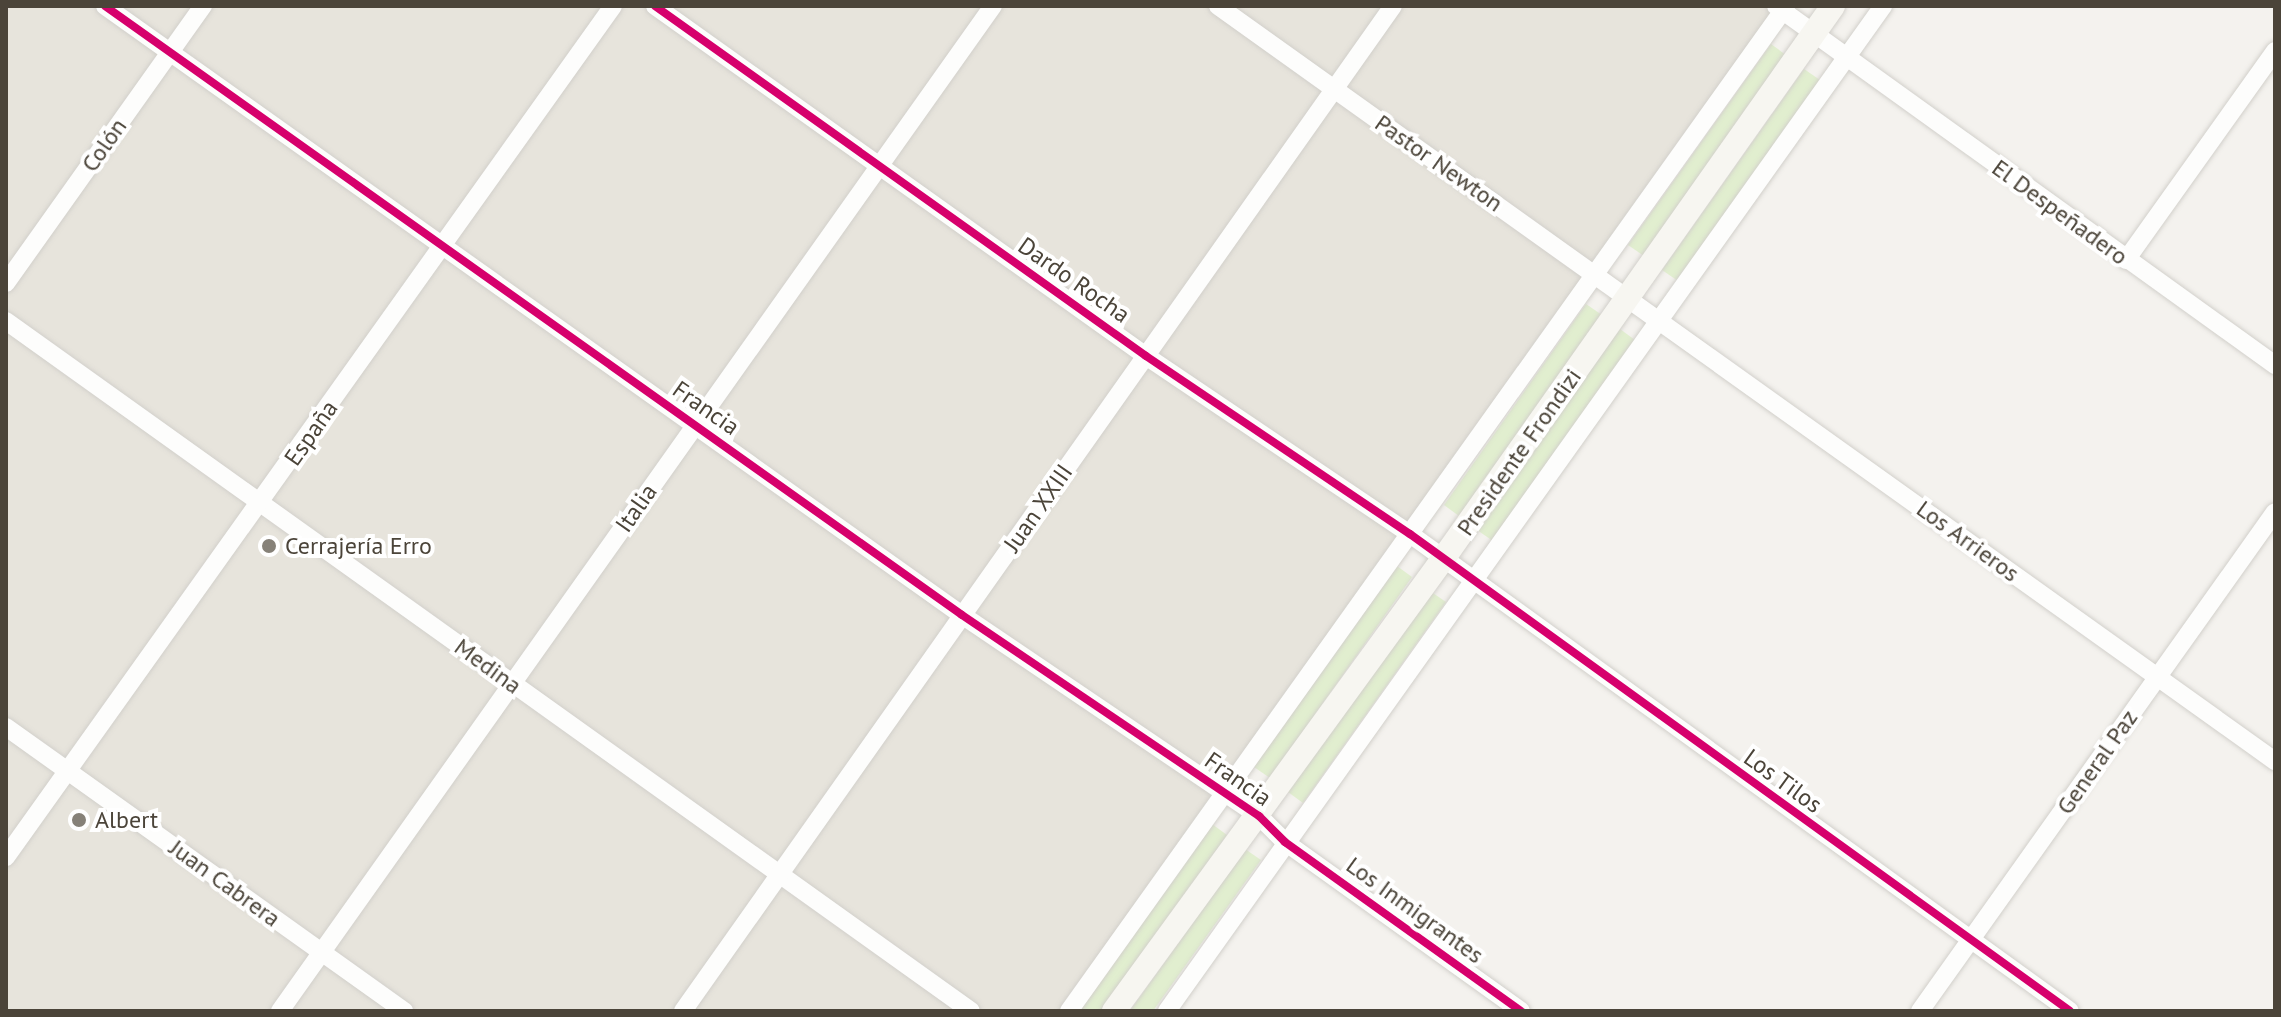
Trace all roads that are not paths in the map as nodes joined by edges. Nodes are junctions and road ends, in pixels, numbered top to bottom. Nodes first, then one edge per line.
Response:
1 (105, 6) edge
2 (203, 6) edge
3 (613, 6) edge
4 (655, 6) edge
5 (993, 6) edge
6 (1218, 6) edge
7 (1393, 6) edge
8 (1833, 6) edge
9 (1883, 6) edge
10 (1782, 7) edge
11 (1814, 32) junction
12 (2275, 51) edge
13 (170, 52) junction
14 (1848, 56) junction
15 (1335, 89) junction
16 (879, 166) junction
17 (443, 245) junction
18 (2126, 260) junction
19 (1597, 274) junction
20 (6, 283) edge
21 (1629, 298) junction
22 (6, 321) edge
23 (1660, 321) junction
24 (1146, 356) junction
25 (2275, 365) edge
26 (695, 425) junction
27 (260, 504) junction
28 (2275, 512) edge
29 (1410, 534) junction
30 (1443, 559) junction
31 (1473, 582) junction
32 (962, 615) junction
33 (2158, 677) junction
34 (512, 683) junction
35 (6, 727) edge
36 (2275, 761) edge
37 (70, 773) junction
38 (1224, 793) junction
39 (1259, 816) junction
40 (1285, 842) junction
41 (6, 857) edge
42 (779, 874) junction
43 (1970, 940) junction
44 (322, 952) junction
45 (280, 1011) edge
46 (404, 1011) edge
47 (683, 1011) edge
48 (971, 1011) edge
49 (1069, 1011) edge
50 (1114, 1011) edge
51 (1167, 1011) edge
52 (1521, 1011) edge
53 (1920, 1011) edge
54 (2070, 1011) edge

1 - 13 street, Francia
2 - 13 street, Colón
3 - 17 street, España
4 - 16 street, Dardo Rocha
5 - 16 street, Italia
6 - 15 street, Pastor Newton
7 - 15 street, Juan XXIII
8 - 11 main road, Presidente Frondizi
9 - 14 street, Presidente Frondizi
10 - 11 street, El Despeñadero
10 - 19 street, Presidente Frondizi
11 - 14 street, El Despeñadero
11 - 21 main road, Presidente Frondizi
12 - 18 street
13 - 17 street, Francia
13 - 20 street, Colón
14 - 18 street, El Despeñadero
14 - 23 street, Presidente Frondizi
15 - 19 street, Pastor Newton
15 - 24 street, Juan XXIII
16 - 24 street, Dardo Rocha
16 - 26 street, Italia
17 - 26 street, Francia
17 - 27 street, España
18 - 25 street, El Despeñadero
19 - 21 street, Pastor Newton
19 - 29 street, Presidente Frondizi
21 - 23 street, Pastor Newton
21 - 30 main road, Presidente Frondizi
22 - 27 street, Medina
23 - 31 street, Presidente Frondizi
23 - 33 street, Los Arrieros
24 - 29 street, Dardo Rocha
24 - 32 street, Juan XXIII
26 - 32 street, Francia
26 - 34 street, Italia
27 - 34 street, Medina
27 - 37 street, España
28 - 33 street, General Paz
29 - 30 street, Dardo Rocha
29 - 38 street, Presidente Frondizi
30 - 31 street, Dardo Rocha
30 - 39 main road, Presidente Frondizi
31 - 40 street, Presidente Frondizi
31 - 43 street, Los Tilos
32 - 38 street, Francia
32 - 42 street, Juan XXIII
33 - 36 street, Los Arrieros
33 - 43 street, General Paz
34 - 42 street, Medina
34 - 44 street, Italia
35 - 37 street, Juan Cabrera
37 - 41 street, España
37 - 44 street, Juan Cabrera
38 - 39 street, Francia
38 - 49 street, Presidente Frondizi
39 - 40 street, Francia
39 - 50 main road, Presidente Frondizi
40 - 51 street, Presidente Frondizi
40 - 52 street, Los Inmigrantes
42 - 47 street, Juan XXIII
42 - 48 street, Medina
43 - 53 street, General Paz
43 - 54 street, Los Tilos
44 - 45 street, Italia
44 - 46 street, Juan Cabrera

